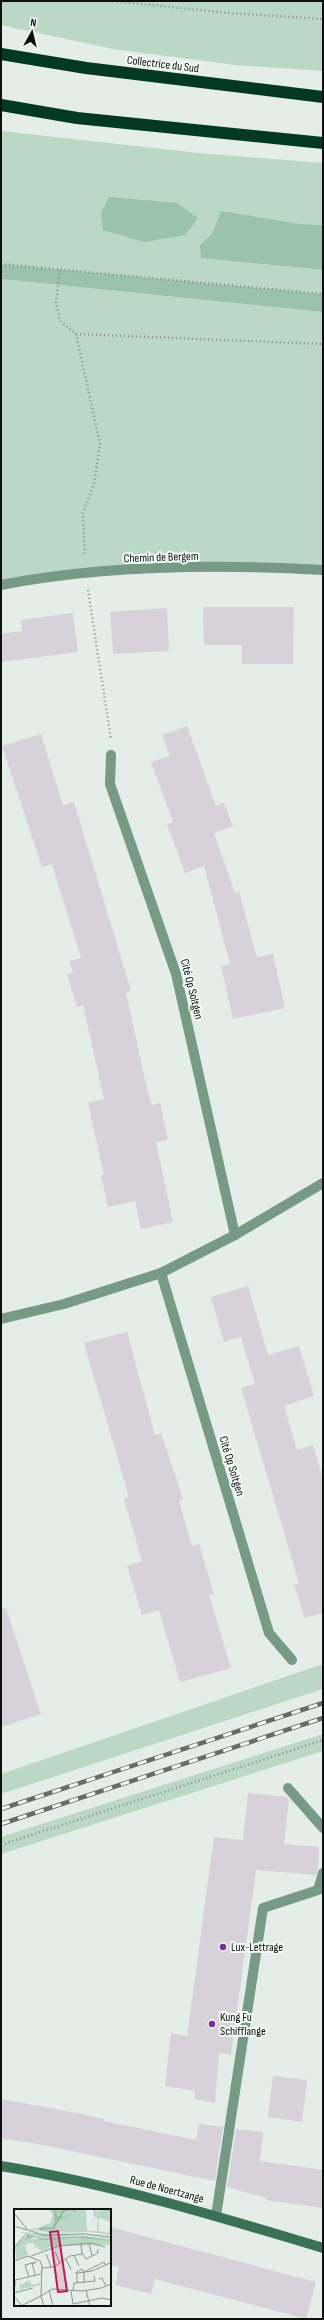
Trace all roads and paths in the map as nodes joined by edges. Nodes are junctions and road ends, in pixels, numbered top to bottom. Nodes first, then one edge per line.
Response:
1 (113, 1) edge
2 (323, 18) edge
3 (1, 54) edge
4 (323, 97) edge
5 (1, 105) edge
6 (323, 143) edge
7 (1, 264) edge
8 (60, 270) junction
9 (323, 294) edge
10 (76, 334) junction
11 (323, 344) edge
12 (323, 570) edge
13 (86, 572) junction
14 (1, 585) edge
15 (111, 755) joint
16 (323, 1183) edge
17 (235, 1235) junction
18 (161, 1273) junction
19 (1, 1319) edge
20 (292, 1660) dead end
21 (323, 1740) edge
22 (288, 1788) dead end
23 (323, 1828) edge
24 (1, 1845) edge
25 (323, 1873) edge
26 (1, 2166) edge
27 (216, 2216) junction
28 (323, 2248) edge

1 - 2 path
3 - 4 highway, Collectrice du Sud
5 - 6 highway
7 - 8 path
8 - 9 path
8 - 10 path
10 - 11 path
10 - 13 path
12 - 13 street, Chemin de Bergem
13 - 14 street, Chemin de Bergem
13 - 15 path
15 - 17 street, Cité Op Soltgen
16 - 17 street
17 - 18 street
18 - 19 street
18 - 20 street, Cité Op Soltgen
21 - 24 path
22 - 23 street
25 - 27 street
26 - 27 main road, Rue de Noertzange
27 - 28 main road, Rue de Noertzange

